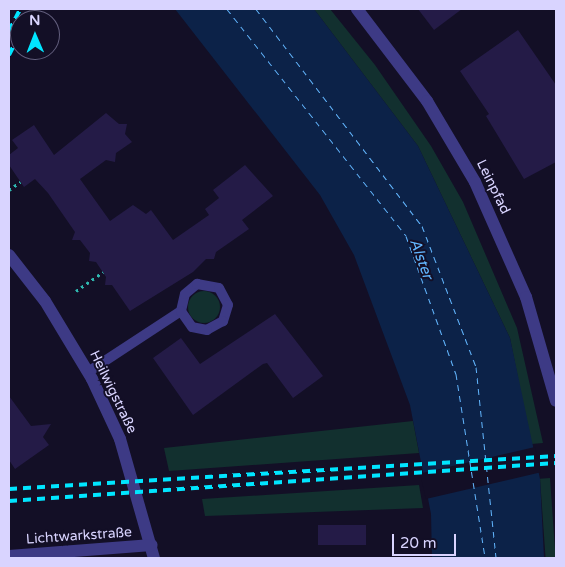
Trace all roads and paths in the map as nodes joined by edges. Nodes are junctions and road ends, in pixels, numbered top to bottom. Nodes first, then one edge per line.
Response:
1 (357, 9) edge
2 (20, 182) dead end
3 (9, 190) edge
4 (9, 255) edge
5 (103, 272) dead end
6 (76, 291) dead end
7 (181, 311) junction
8 (88, 372) junction
9 (556, 401) edge
10 (152, 545) junction
11 (9, 556) edge
12 (154, 558) edge

1 - 9 street, Leinpfad
2 - 3 path
4 - 8 street, Heilwigstraße
5 - 6 path
7 - 7 lane
7 - 8 lane
8 - 10 street, Heilwigstraße
10 - 11 street, Lichtwarkstraße
10 - 12 street, Heilwigstraße

